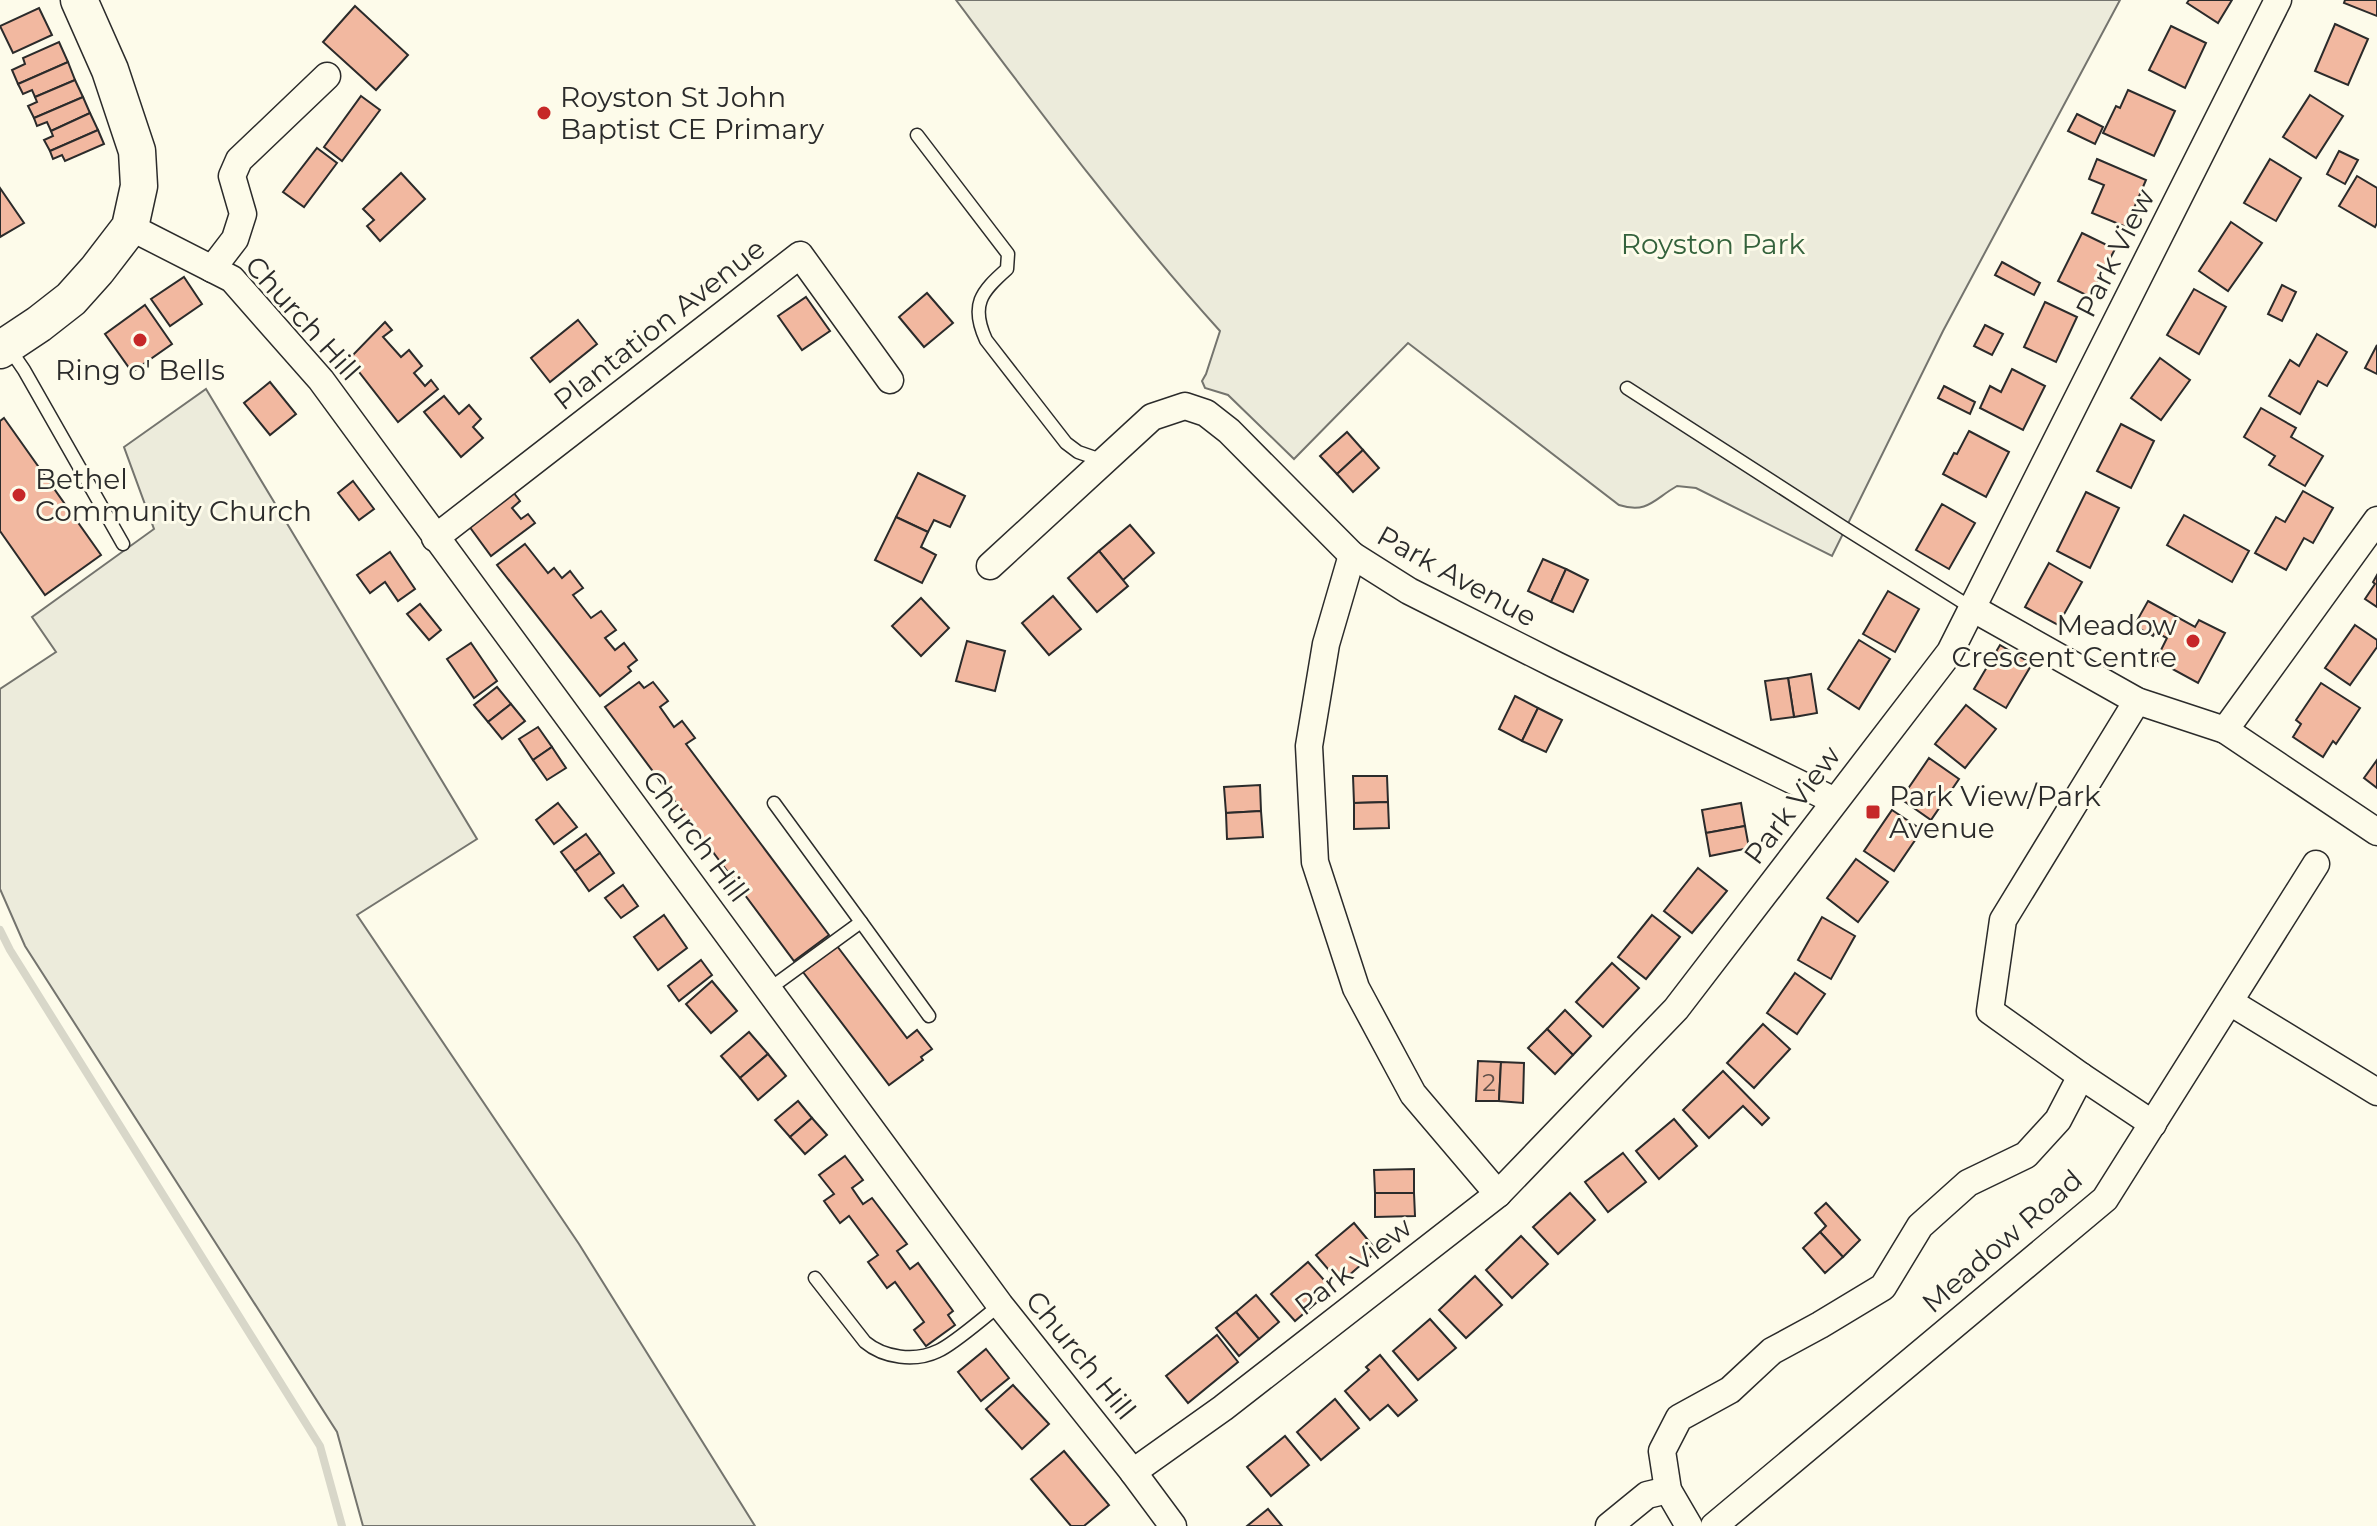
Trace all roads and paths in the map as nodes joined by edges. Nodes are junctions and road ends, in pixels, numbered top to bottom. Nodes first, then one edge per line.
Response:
1 (79, 0) edge
2 (2278, 0) edge
3 (327, 76) dead end
4 (917, 135) dead end
5 (130, 227) junction
6 (212, 269) junction
7 (4, 348) edge
8 (890, 380) dead end
9 (1627, 388) dead end
10 (1104, 461) junction
11 (2377, 520) edge
12 (435, 538) junction
13 (123, 544) dead end
14 (1352, 555) junction
15 (990, 566) dead end
16 (1972, 608) junction
17 (2137, 701) junction
18 (2225, 730) junction
19 (1835, 801) junction
20 (774, 803) dead end
21 (2377, 832) edge
22 (2316, 864) dead end
23 (861, 922) junction
24 (769, 989) junction
25 (2230, 1002) junction
26 (929, 1016) dead end
27 (2081, 1076) junction
28 (2377, 1092) edge
29 (2153, 1124) junction
30 (1498, 1194) junction
31 (815, 1278) dead end
32 (1000, 1305) junction
33 (1133, 1472) junction
34 (1668, 1490) junction
35 (1173, 1526) edge
36 (1609, 1526) edge
37 (1689, 1526) edge
38 (1714, 1526) edge

1 - 5 main road
2 - 16 street, Park View
3 - 6 street
4 - 10 lane
5 - 6 street, Church Hill
5 - 7 main road
6 - 12 street, Church Hill
7 - 13 lane
8 - 12 street, Plantation Avenue
9 - 16 lane
10 - 14 street, Park Avenue
10 - 15 street, Park Avenue
11 - 18 street
12 - 24 street, Church Hill
14 - 19 street, Park Avenue
14 - 30 street
16 - 17 street
16 - 19 street, Park View
17 - 18 street
17 - 27 street
18 - 21 street
19 - 30 street, Park View
20 - 23 lane
22 - 25 street, Meadow Road
23 - 24 lane
23 - 26 lane
24 - 32 street, Church Hill
25 - 28 street
25 - 29 street, Meadow Road
27 - 29 street
27 - 34 street
29 - 38 street, Meadow Road
30 - 33 street, Park View
31 - 32 lane
32 - 33 street, Church Hill
33 - 35 street, Church Hill
34 - 36 street
34 - 37 street

